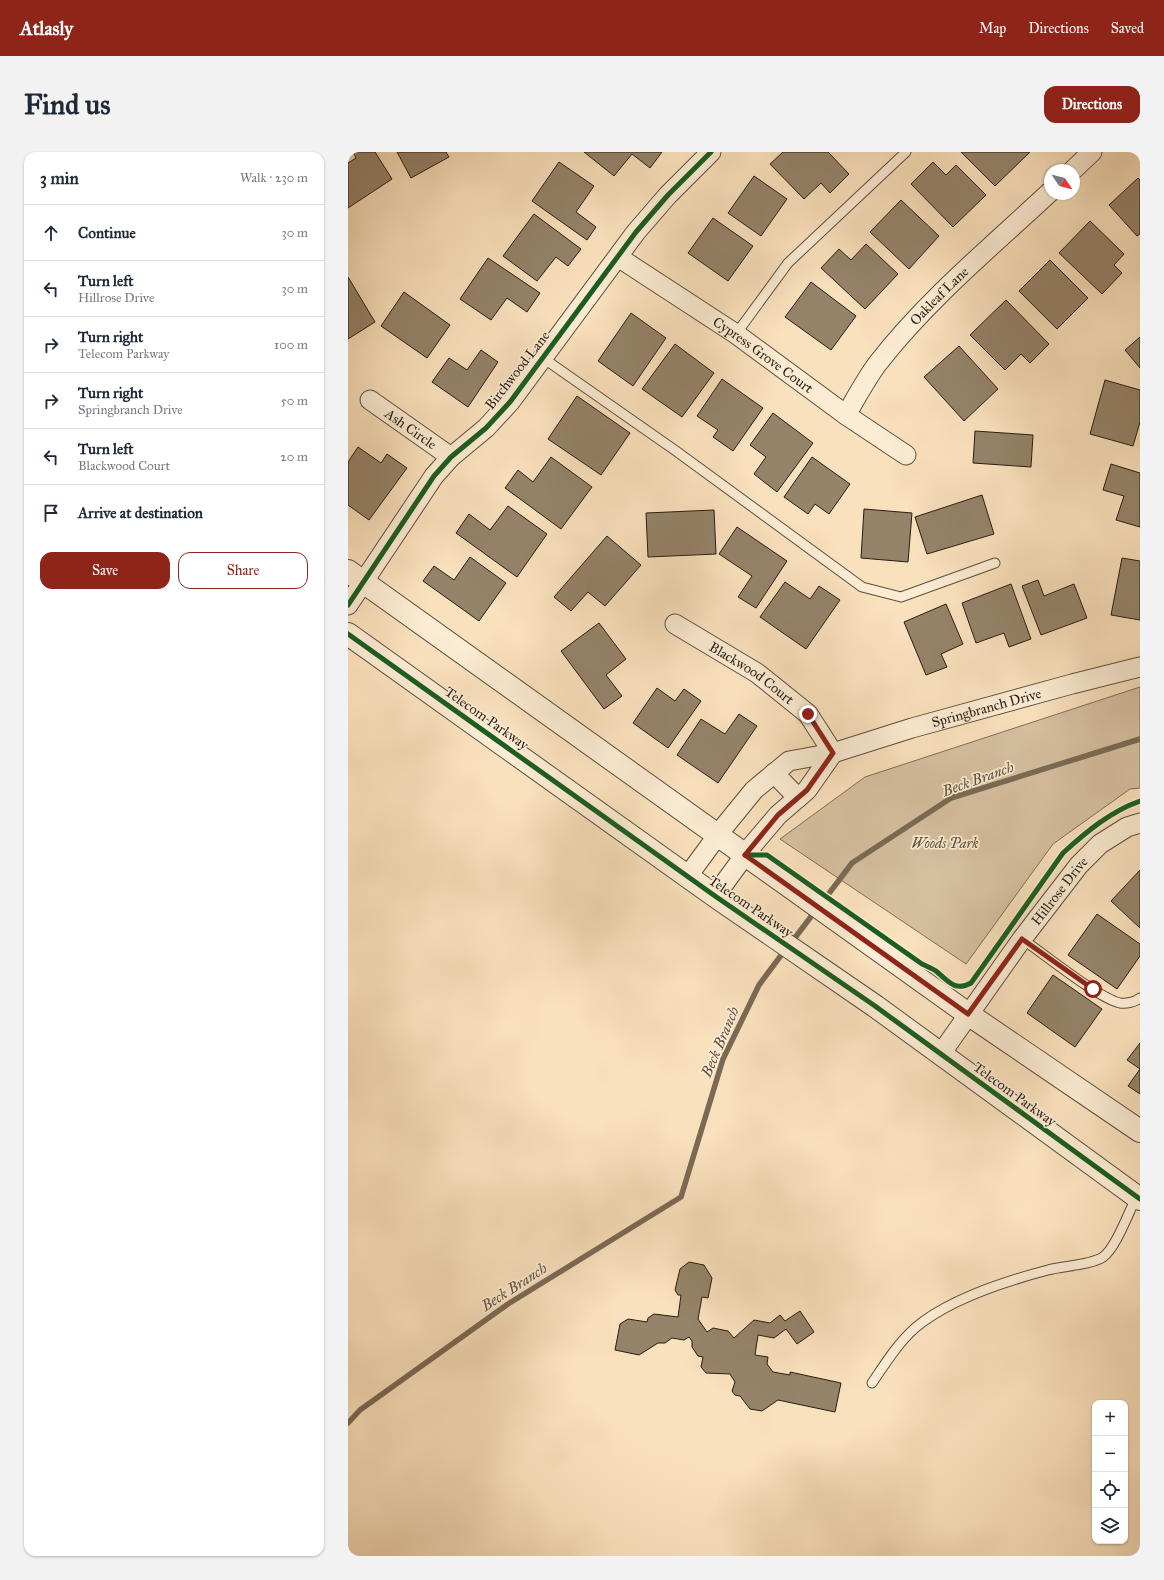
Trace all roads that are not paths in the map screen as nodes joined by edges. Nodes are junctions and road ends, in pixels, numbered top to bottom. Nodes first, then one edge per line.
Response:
1 (710, 152) edge
2 (906, 152) edge
3 (1092, 152) edge
4 (1080, 164) edge
5 (1044, 198) edge
6 (618, 257) junction
7 (736, 334) junction
8 (543, 358) junction
9 (370, 400) dead end
10 (846, 415) junction
11 (906, 455) dead end
12 (451, 457) junction
13 (995, 563) dead end
14 (356, 577) edge
15 (348, 605) edge
16 (675, 624) dead end
17 (348, 634) edge
18 (1140, 667) edge
19 (833, 753) junction
20 (774, 773) junction
21 (798, 798) junction
22 (1140, 822) edge
23 (718, 835) junction
24 (745, 855) junction
25 (687, 877) junction
26 (715, 896) junction
27 (1022, 939) junction
28 (1140, 998) edge
29 (968, 1014) junction
30 (940, 1055) junction
31 (1140, 1131) edge
32 (1138, 1197) edge
33 (872, 1383) dead end

1 - 6 street, Birchwood Lane
2 - 7 lane
3 - 4 street
5 - 10 street, Oakleaf Lane
6 - 7 street, Cypress Grove Court
6 - 8 street, Birchwood Lane
7 - 10 street, Cypress Grove Court
8 - 12 street, Birchwood Lane
8 - 13 lane
9 - 12 street, Ash Circle
10 - 11 street, Cypress Grove Court
12 - 14 street, Birchwood Lane
14 - 15 street, Birchwood Lane
14 - 23 street
16 - 19 street, Blackwood Court
17 - 25 street, Telecom Parkway
18 - 19 street, Springbranch Drive
19 - 20 street, Springbranch Drive
19 - 21 street
20 - 21 street
20 - 23 street, Springbranch Drive
21 - 24 street
22 - 27 street, Hillrose Drive
23 - 24 street
23 - 25 street, Springbranch Drive
24 - 26 street
24 - 29 street
25 - 26 street, Telecom Parkway
26 - 30 street, Telecom Parkway
27 - 28 lane
27 - 29 street, Hillrose Drive
29 - 30 street, Hillrose Drive
29 - 31 street
30 - 32 street, Telecom Parkway
32 - 33 lane

